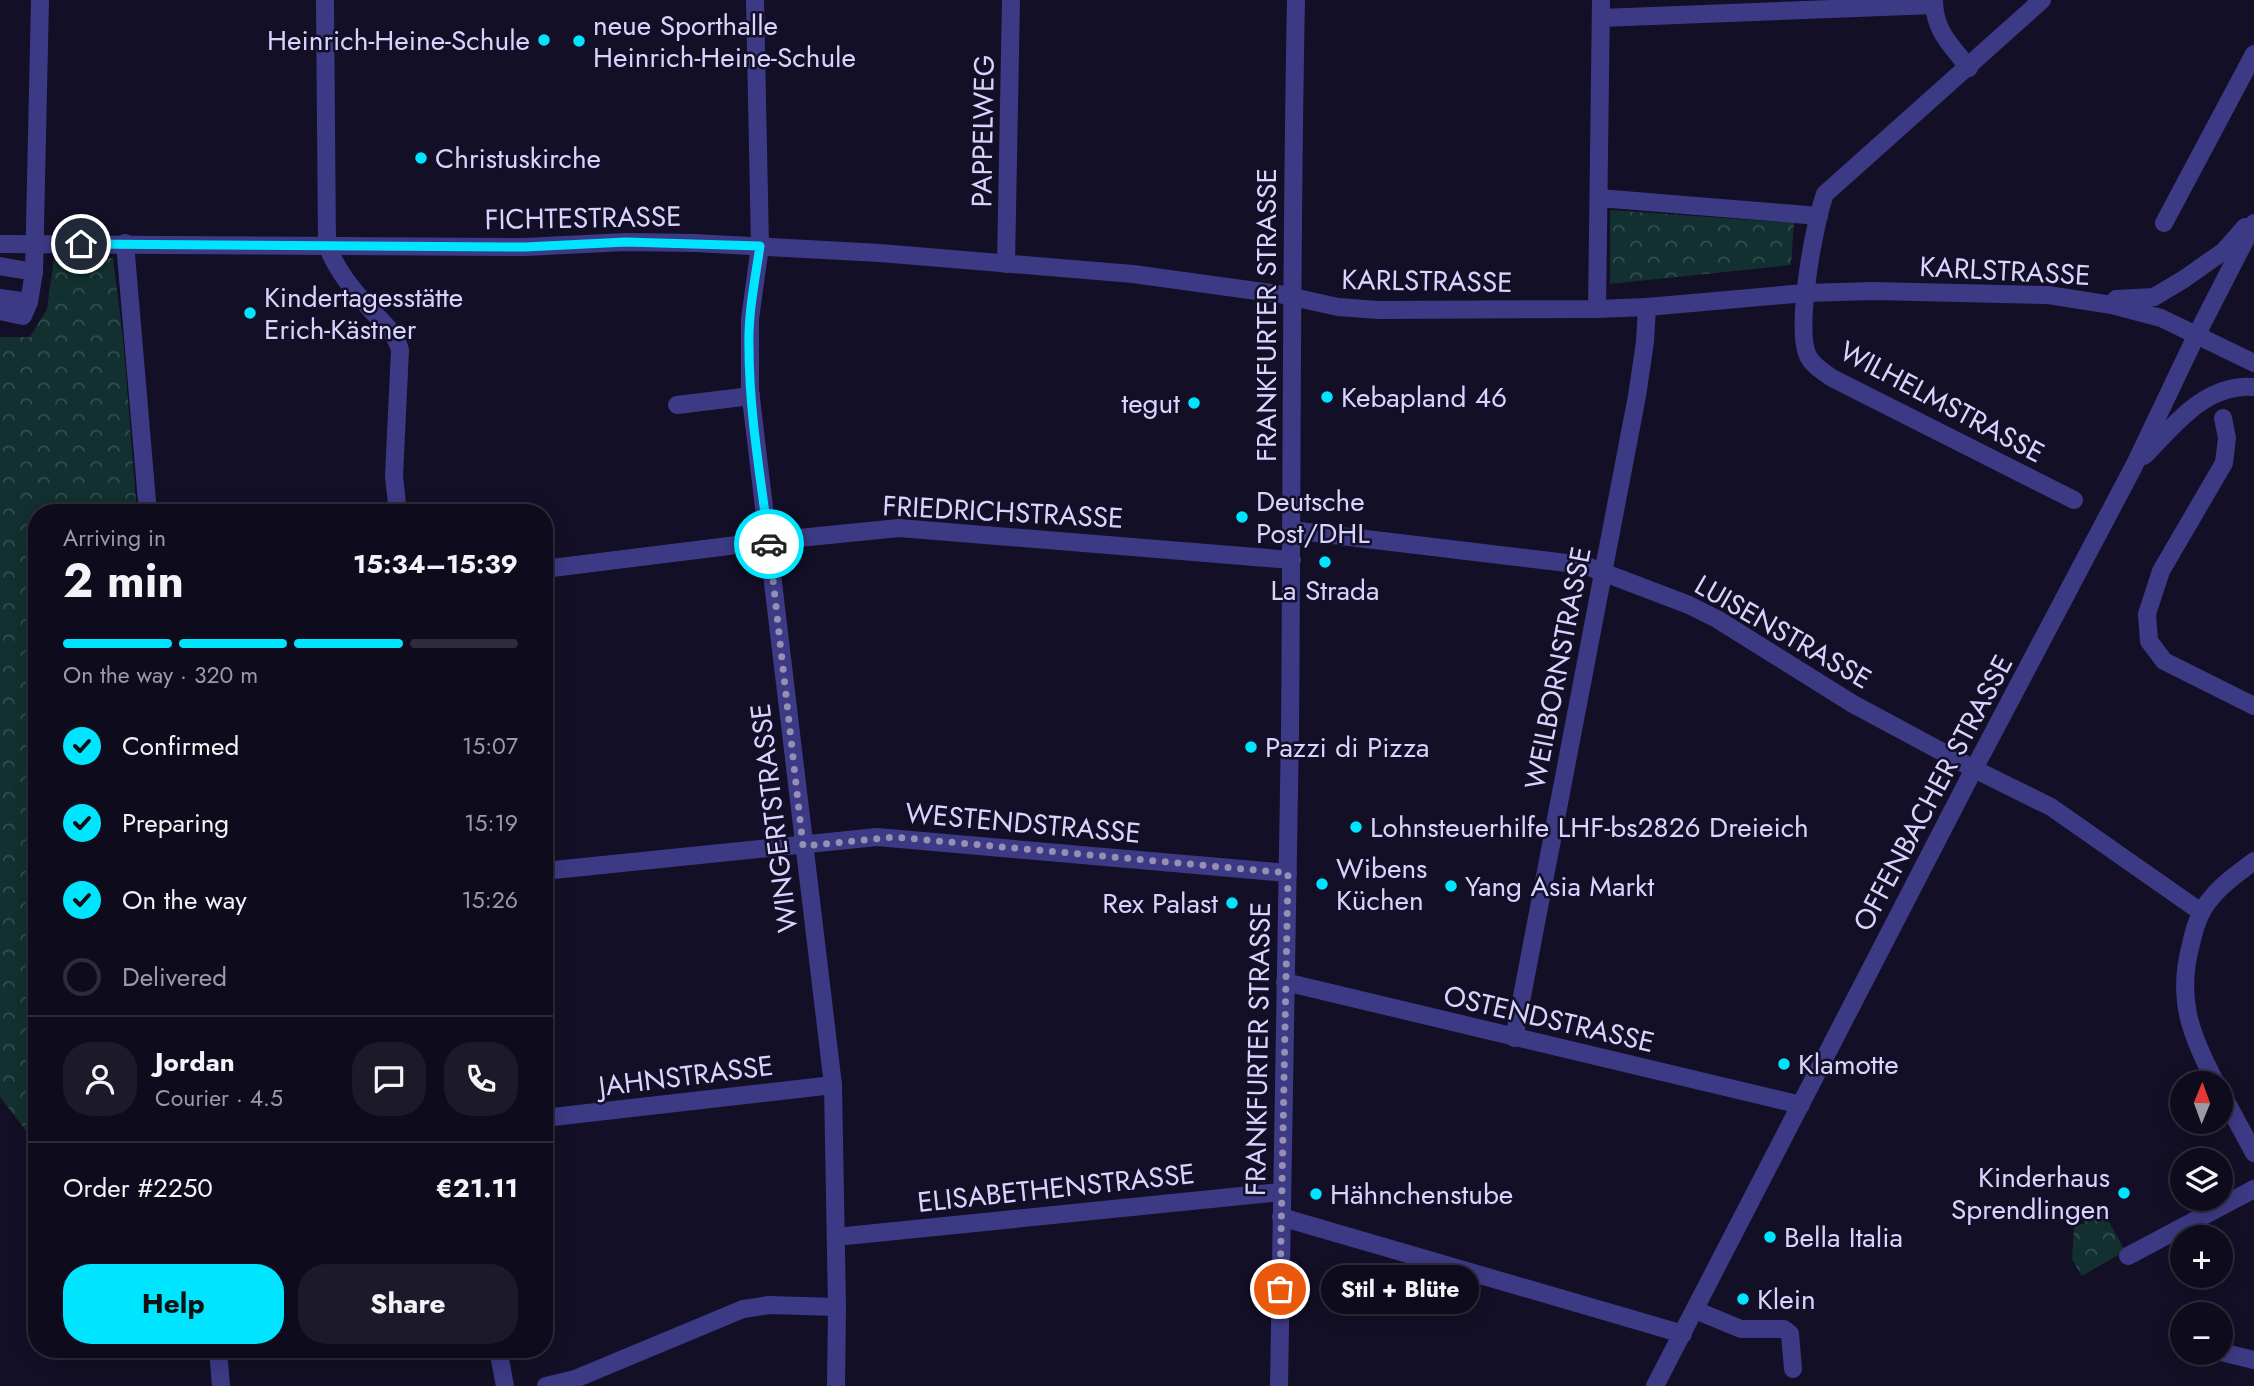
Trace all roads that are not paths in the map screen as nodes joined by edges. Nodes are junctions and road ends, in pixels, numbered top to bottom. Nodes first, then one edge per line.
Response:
1 (40, 0) edge
2 (325, 0) edge
3 (755, 0) edge
4 (1011, 0) edge
5 (1296, 0) edge
6 (2042, 0) edge
7 (1934, 3) edge
8 (1601, 9) edge
9 (2254, 54) edge
10 (1969, 68) junction
11 (1599, 198) junction
12 (1819, 216) junction
13 (2254, 217) edge
14 (2164, 223) dead end
15 (2254, 223) edge
16 (125, 243) junction
17 (0, 244) edge
18 (36, 244) junction
19 (327, 245) junction
20 (760, 246) junction
21 (1006, 264) junction
22 (0, 266) edge
23 (34, 272) junction
24 (1805, 293) junction
25 (1291, 297) junction
26 (0, 298) edge
27 (2081, 299) junction
28 (29, 302) junction
29 (1647, 307) junction
30 (1597, 309) junction
31 (0, 311) edge
32 (2196, 336) junction
33 (2254, 363) edge
34 (2254, 387) edge
35 (751, 396) junction
36 (677, 405) dead end
37 (2223, 418) dead end
38 (2134, 466) junction
39 (2074, 500) dead end
40 (147, 504) edge
41 (397, 504) edge
42 (1291, 530) junction
43 (769, 541) junction
44 (1292, 560) junction
45 (553, 568) edge
46 (1603, 571) junction
47 (2254, 706) edge
48 (1974, 769) junction
49 (803, 846) junction
50 (2254, 861) edge
51 (553, 869) edge
52 (1288, 873) junction
53 (2201, 912) junction
54 (1285, 982) junction
55 (1514, 1038) junction
56 (2210, 1071) edge
57 (833, 1085) junction
58 (1801, 1105) junction
59 (2233, 1114) edge
60 (553, 1117) edge
61 (2254, 1153) edge
62 (2254, 1189) edge
63 (1281, 1192) junction
64 (1281, 1217) junction
65 (836, 1237) junction
66 (2128, 1256) dead end
67 (837, 1307) junction
68 (1695, 1310) junction
69 (1683, 1334) junction
70 (2233, 1355) edge
71 (219, 1358) edge
72 (500, 1358) edge
73 (2254, 1360) edge
74 (1793, 1369) dead end
75 (221, 1386) edge
76 (505, 1386) edge
77 (546, 1386) edge
78 (836, 1386) edge
79 (1279, 1386) edge
80 (1655, 1386) edge

1 - 18 street
2 - 19 street
3 - 20 street, WINGERTSTRASSE
4 - 21 street, PAPPELWEG
5 - 25 street, FRANKFURTER STRASSE
6 - 10 street, WILHELMSTRASSE
7 - 8 street
7 - 10 street
8 - 11 street
9 - 14 street
10 - 12 street, WILHELMSTRASSE
11 - 12 street
11 - 30 street
12 - 24 street, WILHELMSTRASSE
13 - 27 street
15 - 32 street, OFFENBACHER STRASSE
16 - 18 street, FICHTESTRASSE
16 - 19 street, FICHTESTRASSE
16 - 40 street
17 - 18 street, FICHTESTRASSE
18 - 23 street
19 - 20 street, FICHTESTRASSE
19 - 41 street
20 - 21 street, FICHTESTRASSE
20 - 35 street, WINGERTSTRASSE
21 - 25 street, FICHTESTRASSE
22 - 23 street
23 - 28 street
24 - 27 street, KARLSTRASSE
24 - 29 street, KARLSTRASSE
24 - 39 street, WILHELMSTRASSE
25 - 30 street, KARLSTRASSE
25 - 42 street, FRANKFURTER STRASSE
26 - 28 street
27 - 32 street, KARLSTRASSE
28 - 31 street
29 - 30 street, KARLSTRASSE
29 - 46 street, WEILBORNSTRASSE
32 - 33 street, KARLSTRASSE
32 - 38 street, OFFENBACHER STRASSE
34 - 38 street
35 - 36 street
35 - 43 street, WINGERTSTRASSE
37 - 47 street
38 - 48 street, OFFENBACHER STRASSE
42 - 44 street, FRANKFURTER STRASSE
42 - 46 street, LUISENSTRASSE
43 - 44 street, FRIEDRICHSTRASSE
43 - 45 street, FRIEDRICHSTRASSE
43 - 49 street, WINGERTSTRASSE
44 - 52 street, FRANKFURTER STRASSE
46 - 48 street, LUISENSTRASSE
46 - 55 street, WEILBORNSTRASSE
48 - 53 street, LUISENSTRASSE
48 - 58 street, OFFENBACHER STRASSE
49 - 51 street, WESTENDSTRASSE
49 - 52 street, WESTENDSTRASSE
49 - 57 street, WINGERTSTRASSE
50 - 53 street
52 - 54 street, FRANKFURTER STRASSE
53 - 56 street
54 - 55 street, OSTENDSTRASSE
54 - 63 street, FRANKFURTER STRASSE
55 - 58 street, OSTENDSTRASSE
57 - 60 street, JAHNSTRASSE
57 - 65 street, WINGERTSTRASSE
58 - 68 street, OFFENBACHER STRASSE
59 - 61 street
62 - 66 street
63 - 64 street, FRANKFURTER STRASSE
63 - 65 street, ELISABETHENSTRASSE
64 - 69 street
64 - 79 street, FRANKFURTER STRASSE
65 - 67 street, WINGERTSTRASSE
67 - 77 street
67 - 78 street, WINGERTSTRASSE
68 - 69 street, OFFENBACHER STRASSE
68 - 74 street
69 - 80 street, OFFENBACHER STRASSE
70 - 73 street
71 - 75 street
72 - 76 street

